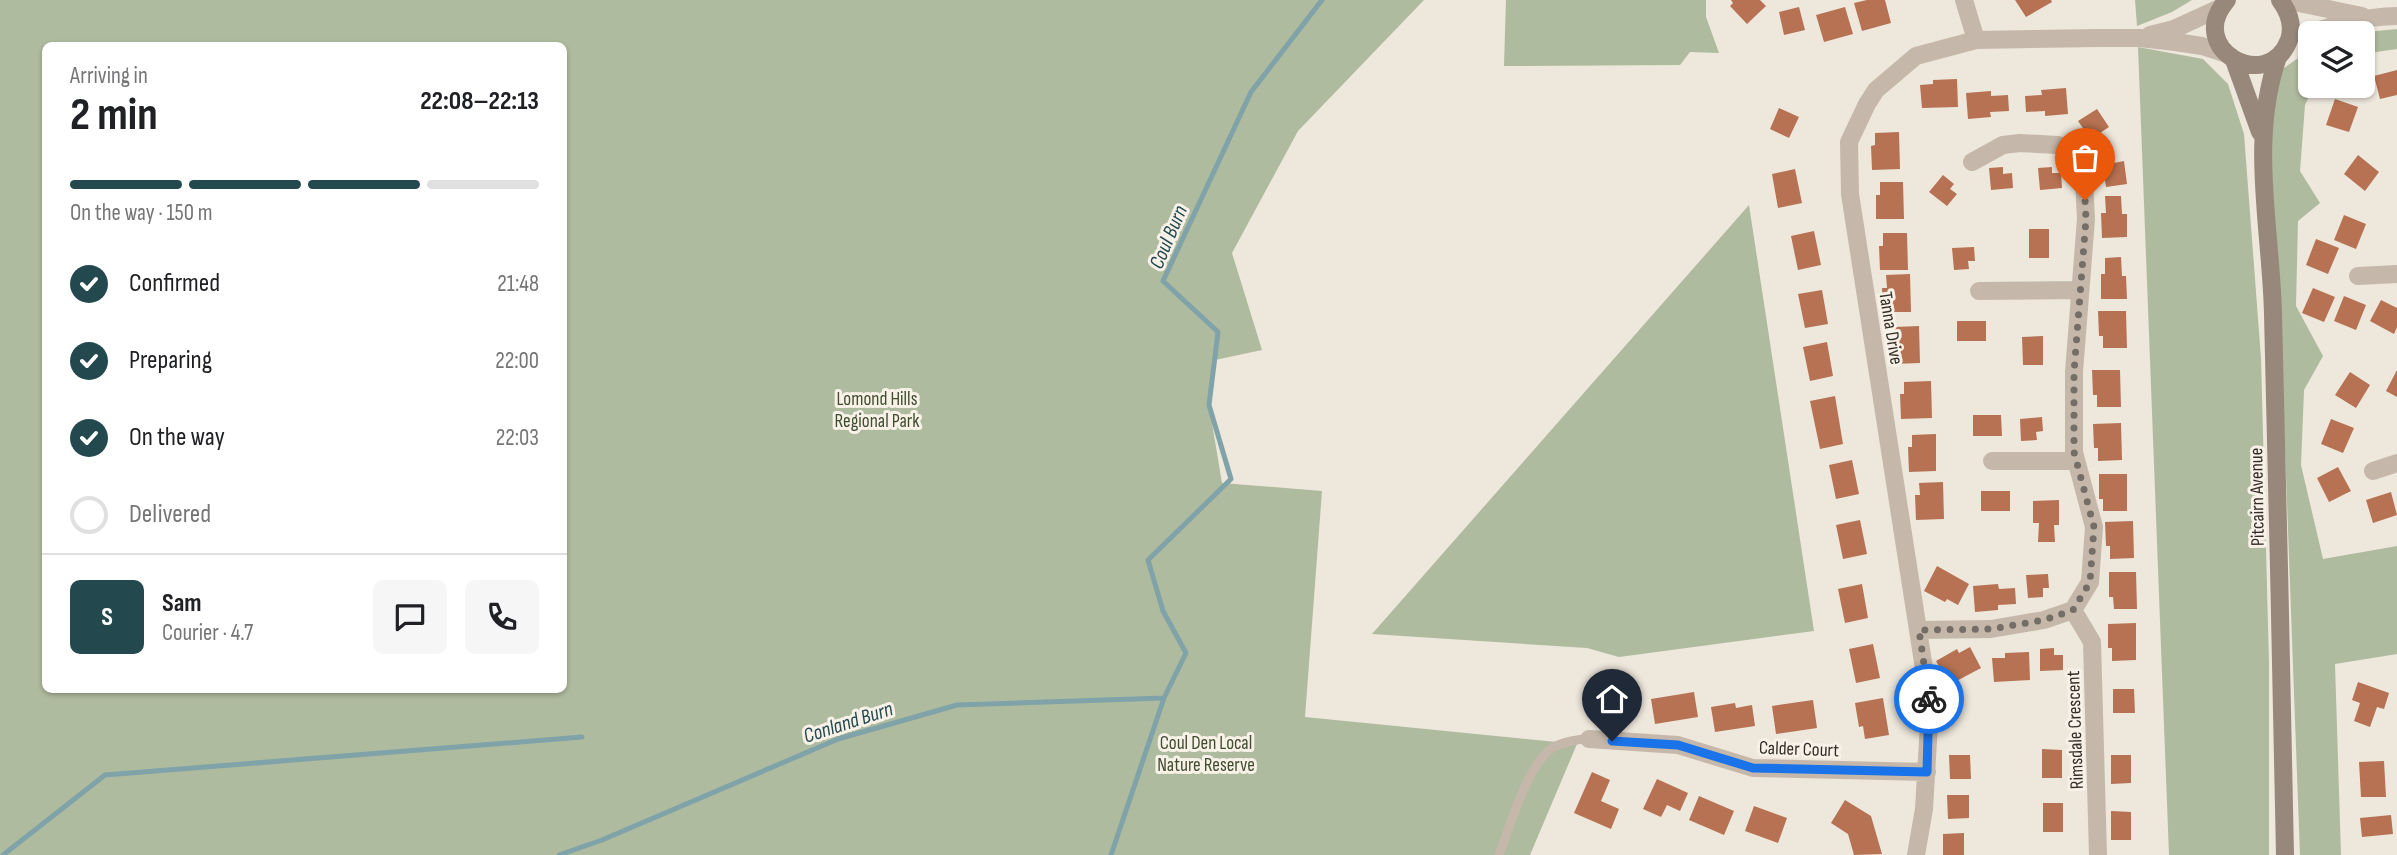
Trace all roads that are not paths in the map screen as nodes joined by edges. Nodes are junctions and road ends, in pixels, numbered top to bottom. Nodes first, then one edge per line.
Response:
1 (1964, 0) edge
2 (2282, 0) edge
3 (2224, 3) edge
4 (2397, 16) edge
5 (2369, 17) junction
6 (2352, 21) edge
7 (2140, 38) junction
8 (1976, 40) junction
9 (2298, 42) edge
10 (2282, 52) junction
11 (2231, 57) junction
12 (2262, 138) junction
13 (1972, 162) dead end
14 (2397, 274) edge
15 (2358, 276) dead end
16 (2080, 290) junction
17 (1979, 291) dead end
18 (1992, 461) dead end
19 (2076, 461) junction
20 (2397, 463) edge
21 (2373, 471) dead end
22 (2073, 610) junction
23 (1919, 630) junction
24 (1589, 739) joint
25 (1927, 772) junction
26 (1499, 855) edge
27 (1916, 855) edge
28 (2098, 855) edge
29 (2285, 855) edge

1 - 8 street
2 - 5 street
2 - 10 street, Pitcairn Avenue
3 - 7 street, Tanna Drive
3 - 11 street, Pitcairn Avenue
4 - 5 street
5 - 6 street
7 - 8 street, Tanna Drive
7 - 11 street, Tanna Drive
8 - 23 street, Tanna Drive
9 - 10 street
10 - 11 street
10 - 12 street, Pitcairn Avenue
11 - 12 street, Pitcairn Avenue
12 - 29 street, Pitcairn Avenue
13 - 16 street
14 - 15 street
16 - 17 street
16 - 19 street
18 - 19 street
19 - 22 street
20 - 21 street
22 - 23 street
22 - 28 street, Rimsdale Crescent
23 - 25 street, Tanna Drive
24 - 25 street, Calder Court
24 - 26 lane
25 - 27 street, Tanna Drive

